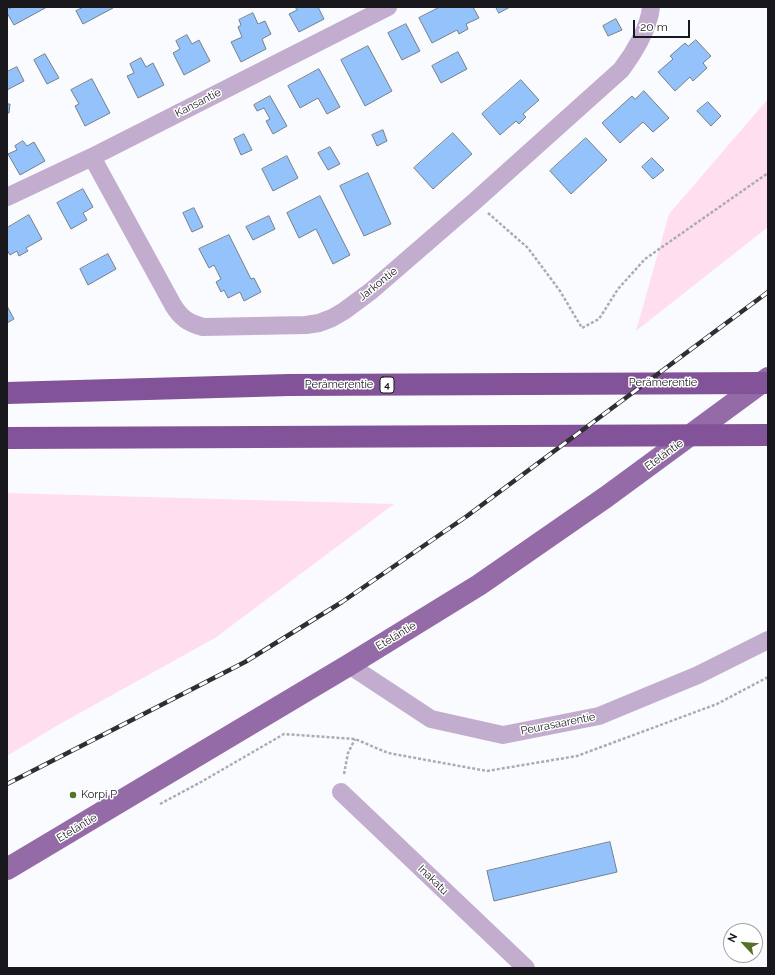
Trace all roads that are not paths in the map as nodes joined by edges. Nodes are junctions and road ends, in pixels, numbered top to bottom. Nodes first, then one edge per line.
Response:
1 (388, 7) edge
2 (651, 7) edge
3 (92, 157) junction
4 (7, 197) edge
5 (768, 378) edge
6 (768, 383) edge
7 (7, 393) edge
8 (768, 435) edge
9 (7, 438) edge
10 (768, 640) edge
11 (349, 665) junction
12 (341, 792) road end
13 (7, 869) edge
14 (526, 968) edge

1 - 3 street, Kansantie
2 - 3 street, Jarkontie
3 - 4 street, Kansantie
5 - 11 main road, Eteläntie
6 - 7 highway, Perämerentie / 4
8 - 9 highway
10 - 11 street, Peurasaarentie
11 - 13 main road, Eteläntie
12 - 14 street, Inakatu

